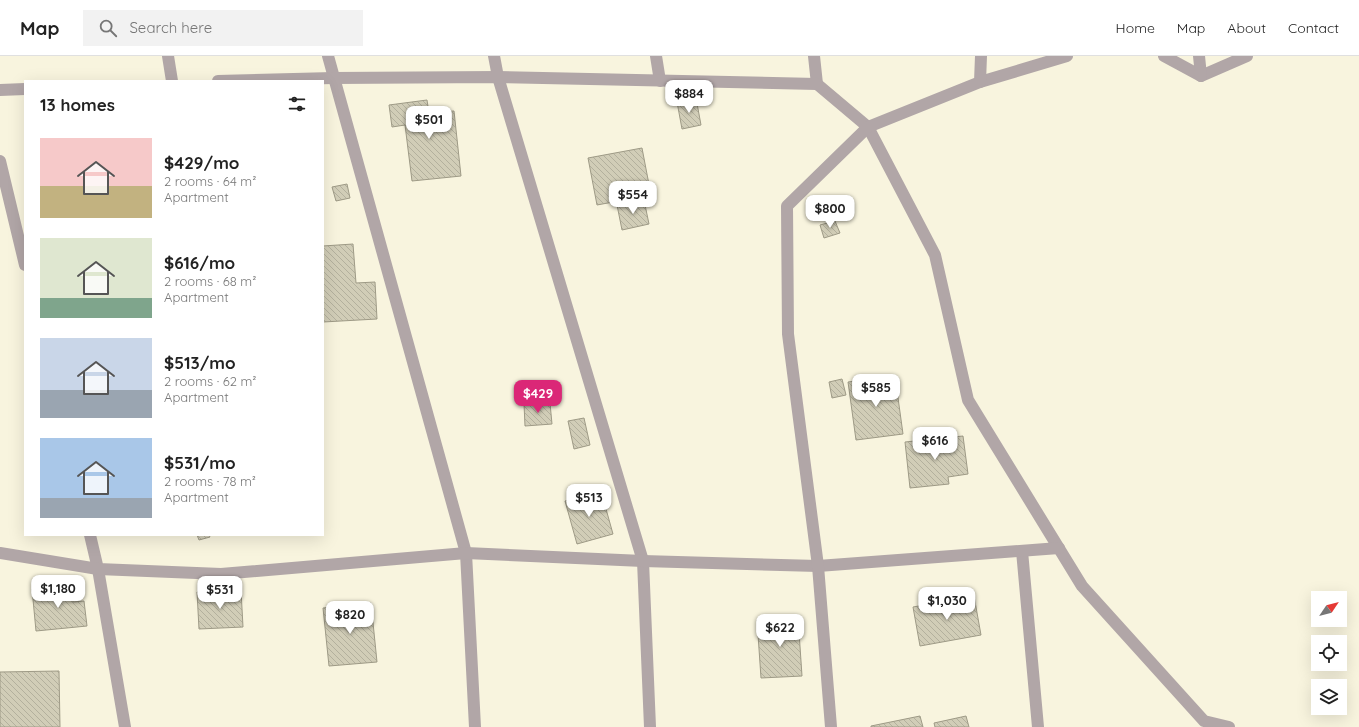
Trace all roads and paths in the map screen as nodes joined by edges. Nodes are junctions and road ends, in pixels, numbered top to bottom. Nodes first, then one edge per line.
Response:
1 (168, 56) edge
2 (328, 56) edge
3 (494, 56) edge
4 (656, 56) edge
5 (814, 56) edge
6 (981, 56) edge
7 (1067, 56) edge
8 (1164, 56) edge
9 (1199, 56) edge
10 (1247, 56) edge
11 (1201, 76) junction
12 (333, 78) junction
13 (498, 78) junction
14 (172, 80) edge
15 (256, 80) edge
16 (660, 81) junction
17 (980, 82) junction
18 (817, 84) junction
19 (24, 89) edge
20 (0, 90) edge
21 (868, 127) junction
22 (0, 161) edge
23 (24, 261) edge
24 (90, 536) edge
25 (1059, 548) junction
26 (1022, 551) junction
27 (0, 553) edge
28 (466, 553) junction
29 (643, 561) junction
30 (818, 566) junction
31 (98, 569) junction
32 (1203, 724) edge
33 (125, 727) edge
34 (475, 727) edge
35 (650, 727) edge
36 (831, 727) edge
37 (1038, 727) edge
38 (1229, 727) edge

1 - 14 street
2 - 12 street
3 - 13 street
4 - 16 street
5 - 18 street
6 - 17 street
7 - 17 street
8 - 11 street
9 - 11 street
10 - 11 street
12 - 13 street
12 - 15 street
12 - 28 street
13 - 16 street
13 - 29 street
16 - 18 street
17 - 21 street
18 - 21 street
19 - 20 street
21 - 25 street
21 - 30 street
22 - 23 street
24 - 31 street
25 - 26 street
25 - 32 street
26 - 30 street
26 - 37 street
27 - 31 street
28 - 29 street
28 - 31 street
28 - 34 street
29 - 30 street
29 - 35 street
30 - 36 street
31 - 33 street
32 - 38 street

